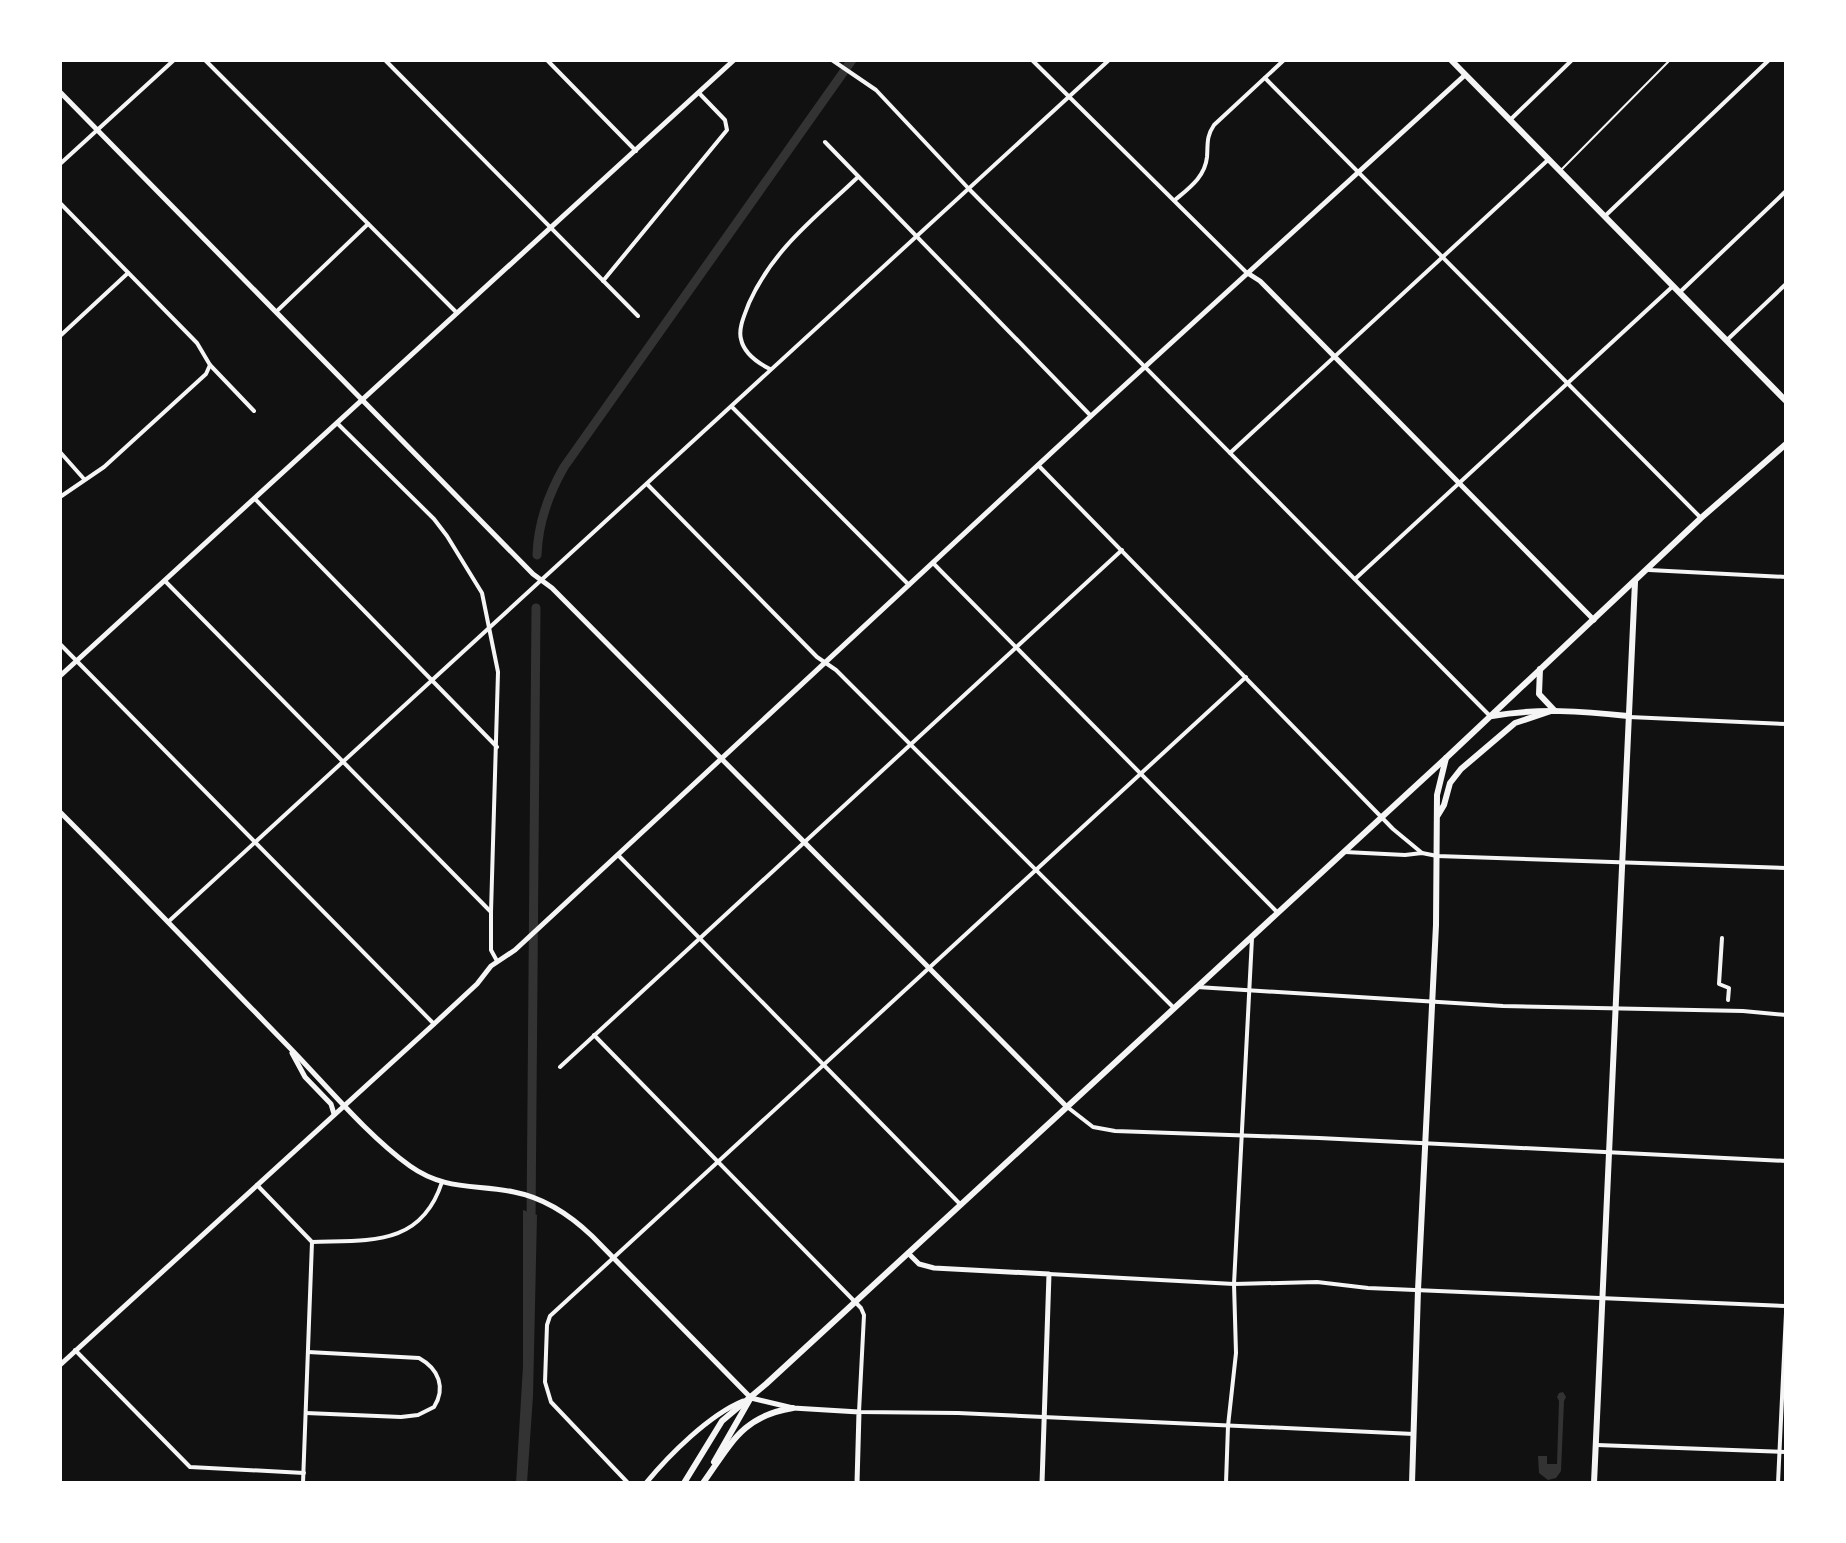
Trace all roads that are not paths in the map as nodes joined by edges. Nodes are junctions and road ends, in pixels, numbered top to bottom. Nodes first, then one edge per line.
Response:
1 (174, 60) edge
2 (205, 60) edge
3 (385, 60) edge
4 (734, 60) edge
5 (832, 60) edge
6 (1032, 60) edge
7 (1109, 60) edge
8 (1284, 60) edge
9 (1451, 60) edge
10 (1572, 60) edge
11 (1670, 60) edge
12 (1769, 60) edge
13 (549, 61) edge
14 (1465, 75) junction
15 (1265, 78) junction
16 (60, 92) edge
17 (699, 93) junction
18 (1069, 98) junction
19 (1510, 120) junction
20 (97, 130) junction
21 (825, 142) dead end
22 (636, 151) junction
23 (1549, 159) junction
24 (60, 164) edge
25 (1560, 170) junction
26 (1358, 173) junction
27 (858, 177) junction
28 (969, 189) junction
29 (1786, 191) edge
30 (1175, 200) junction
31 (60, 203) edge
32 (1605, 216) junction
33 (368, 224) junction
34 (550, 228) junction
35 (915, 238) junction
36 (1444, 257) junction
37 (128, 273) junction
38 (1249, 274) junction
39 (603, 281) junction
40 (1786, 284) edge
41 (1674, 285) junction
42 (1680, 292) junction
43 (277, 311) junction
44 (457, 313) junction
45 (638, 316) dead end
46 (60, 336) edge
47 (1727, 340) junction
48 (1335, 357) junction
49 (210, 365) junction
50 (1146, 368) junction
51 (771, 369) junction
52 (1567, 385) junction
53 (363, 401) junction
54 (1786, 401) edge
55 (732, 407) junction
56 (254, 411) dead end
57 (1091, 416) junction
58 (338, 424) junction
59 (1786, 444) edge
60 (60, 452) edge
61 (1230, 453) junction
62 (1038, 465) junction
63 (84, 479) junction
64 (1458, 482) junction
65 (647, 484) junction
66 (60, 497) edge
67 (255, 499) junction
68 (1701, 518) junction
69 (1122, 550) junction
70 (933, 563) junction
71 (1648, 570) junction
72 (1786, 577) edge
73 (542, 580) junction
74 (1354, 580) junction
75 (165, 581) junction
76 (1635, 582) junction
77 (909, 585) junction
78 (1594, 620) junction
79 (490, 628) junction
80 (60, 644) edge
81 (1016, 647) junction
82 (76, 661) junction
83 (825, 662) junction
84 (1540, 669) junction
85 (60, 676) edge
86 (1246, 677) junction
87 (432, 680) junction
88 (1554, 710) junction
89 (1490, 716) junction
90 (1628, 716) junction
91 (1786, 724) edge
92 (910, 745) junction
93 (497, 747) junction
94 (722, 758) junction
95 (1446, 758) junction
96 (343, 761) junction
97 (1141, 773) junction
98 (60, 812) edge
99 (1382, 816) junction
100 (1437, 817) junction
101 (256, 841) junction
102 (804, 842) junction
103 (1343, 852) junction
104 (1422, 853) junction
105 (618, 855) junction
106 (1437, 856) junction
107 (1621, 862) junction
108 (1786, 868) edge
109 (1035, 870) junction
110 (491, 912) junction
111 (1277, 912) junction
112 (168, 922) junction
113 (1252, 935) junction
114 (700, 938) junction
115 (1722, 938) dead end
116 (497, 961) junction
117 (929, 968) junction
118 (1195, 987) junction
119 (1248, 989) junction
120 (1728, 1000) dead end
121 (1431, 1001) junction
122 (1173, 1007) junction
123 (1615, 1008) junction
124 (1786, 1015) edge
125 (434, 1024) junction
126 (594, 1035) junction
127 (287, 1045) junction
128 (823, 1064) junction
129 (560, 1067) dead end
130 (345, 1105) junction
131 (1066, 1106) junction
132 (334, 1114) junction
133 (1241, 1135) junction
134 (1425, 1144) junction
135 (1608, 1154) junction
136 (718, 1161) junction
137 (1786, 1161) edge
138 (442, 1182) junction
139 (257, 1185) junction
140 (960, 1204) junction
141 (312, 1242) junction
142 (907, 1253) junction
143 (613, 1257) junction
144 (1049, 1274) junction
145 (1234, 1284) junction
146 (1418, 1290) junction
147 (1603, 1299) junction
148 (855, 1301) junction
149 (1786, 1306) edge
150 (1786, 1313) edge
151 (75, 1350) junction
152 (308, 1352) junction
153 (60, 1365) edge
154 (1784, 1378) edge
155 (747, 1399) junction
156 (793, 1408) junction
157 (859, 1412) junction
158 (306, 1413) junction
159 (1044, 1418) junction
160 (1228, 1426) junction
161 (1414, 1434) junction
162 (1596, 1445) junction
163 (1779, 1452) junction
164 (1786, 1452) edge
165 (304, 1473) junction
166 (303, 1483) edge
167 (628, 1483) edge
168 (646, 1483) edge
169 (684, 1483) edge
170 (702, 1483) edge
171 (857, 1483) edge
172 (1042, 1483) edge
173 (1226, 1483) edge
174 (1412, 1483) edge
175 (1594, 1483) edge
176 (1778, 1483) edge

1 - 20 street
2 - 33 street
3 - 34 street
4 - 17 street
5 - 28 street
6 - 18 street
7 - 18 street
8 - 15 street
9 - 14 main road
10 - 19 street
11 - 25 lane
12 - 32 street
13 - 22 street
14 - 19 main road
14 - 26 street
15 - 26 street
15 - 30 street
16 - 20 street
17 - 22 street
17 - 39 street
18 - 28 street
18 - 30 street
19 - 23 main road
20 - 24 street
20 - 43 street
21 - 27 street
22 - 34 street
23 - 25 main road
23 - 36 street
25 - 32 main road
26 - 36 street
26 - 38 street
27 - 35 street
27 - 51 street
28 - 35 street
28 - 50 street
29 - 42 street
30 - 38 street
31 - 37 street
32 - 41 main road
33 - 43 street
33 - 44 street
34 - 39 street
34 - 44 street
35 - 51 street
35 - 57 street
36 - 48 street
36 - 52 street
37 - 46 street
37 - 49 street
38 - 48 street
38 - 50 street
39 - 45 street
40 - 47 street
41 - 42 main road
41 - 52 street
42 - 47 main road
43 - 53 street
44 - 53 street
47 - 54 main road
48 - 61 street
48 - 64 street
49 - 56 street
49 - 63 street
50 - 57 street
50 - 61 street
51 - 55 street
52 - 64 street
52 - 68 street
53 - 58 street
53 - 73 street
55 - 65 street
55 - 77 street
57 - 62 street
58 - 67 street
58 - 79 street
59 - 68 main road
60 - 63 street
61 - 74 street
62 - 69 street
62 - 70 street
63 - 66 street
64 - 74 street
64 - 78 street
65 - 73 street
65 - 83 street
67 - 75 street
67 - 87 street
68 - 71 main road
69 - 81 street
69 - 86 street
70 - 77 street
70 - 81 street
71 - 72 street
71 - 76 main road
73 - 79 street
73 - 94 street
74 - 89 street
75 - 82 street
75 - 96 street
76 - 78 main road
76 - 90 main road
77 - 83 street
78 - 84 main road
79 - 87 street
79 - 93 street
80 - 82 street
81 - 92 street
81 - 97 street
82 - 85 street
82 - 101 street
83 - 92 street
83 - 94 street
84 - 88 main road
84 - 89 main road
86 - 97 street
86 - 99 street
87 - 93 street
87 - 96 street
88 - 89 main road
88 - 90 main road
88 - 100 main road
89 - 95 main road
90 - 91 street
90 - 107 main road
92 - 102 street
92 - 109 street
93 - 110 street
94 - 102 street
94 - 105 street
95 - 99 main road
95 - 100 main road
96 - 101 street
96 - 110 street
97 - 109 street
97 - 111 street
98 - 112 street
99 - 103 main road
99 - 104 street
100 - 106 main road
101 - 112 street
101 - 125 street
102 - 114 street
102 - 117 street
103 - 104 street
103 - 111 main road
104 - 106 street
105 - 114 street
105 - 116 street
106 - 107 street
106 - 121 main road
107 - 108 street
107 - 123 main road
109 - 117 street
109 - 122 street
110 - 116 street
111 - 113 main road
112 - 127 street
113 - 118 main road
113 - 119 street
114 - 126 street
114 - 128 street
115 - 120 street
116 - 125 street
117 - 128 street
117 - 131 street
118 - 119 street
118 - 122 main road
119 - 121 street
119 - 133 street
121 - 123 street
121 - 134 main road
122 - 131 main road
123 - 124 street
123 - 135 main road
125 - 130 street
126 - 129 street
126 - 136 street
127 - 130 street
127 - 132 street
128 - 136 street
128 - 140 street
130 - 132 street
130 - 138 street
131 - 133 street
131 - 140 main road
132 - 139 street
133 - 134 street
133 - 145 street
134 - 135 street
134 - 146 main road
135 - 137 street
135 - 147 main road
136 - 143 street
136 - 148 street
138 - 141 street
138 - 143 street
139 - 141 street
139 - 151 street
140 - 142 main road
141 - 152 street
142 - 144 street
142 - 148 main road
143 - 155 street
143 - 167 street
144 - 145 street
144 - 159 street
145 - 146 street
145 - 160 street
146 - 147 street
146 - 161 main road
147 - 149 street
147 - 162 main road
148 - 155 main road
148 - 157 street
150 - 154 street
151 - 153 street
151 - 165 street
152 - 158 street
152 - 158 street
154 - 163 street
155 - 156 street
155 - 168 street
155 - 169 main road
155 - 170 main road
156 - 157 street
156 - 170 main road
157 - 159 street
157 - 171 street
158 - 165 street
159 - 160 street
159 - 172 street
160 - 161 street
160 - 173 street
161 - 174 main road
162 - 163 street
162 - 175 main road
163 - 164 street
163 - 176 street
165 - 166 street

